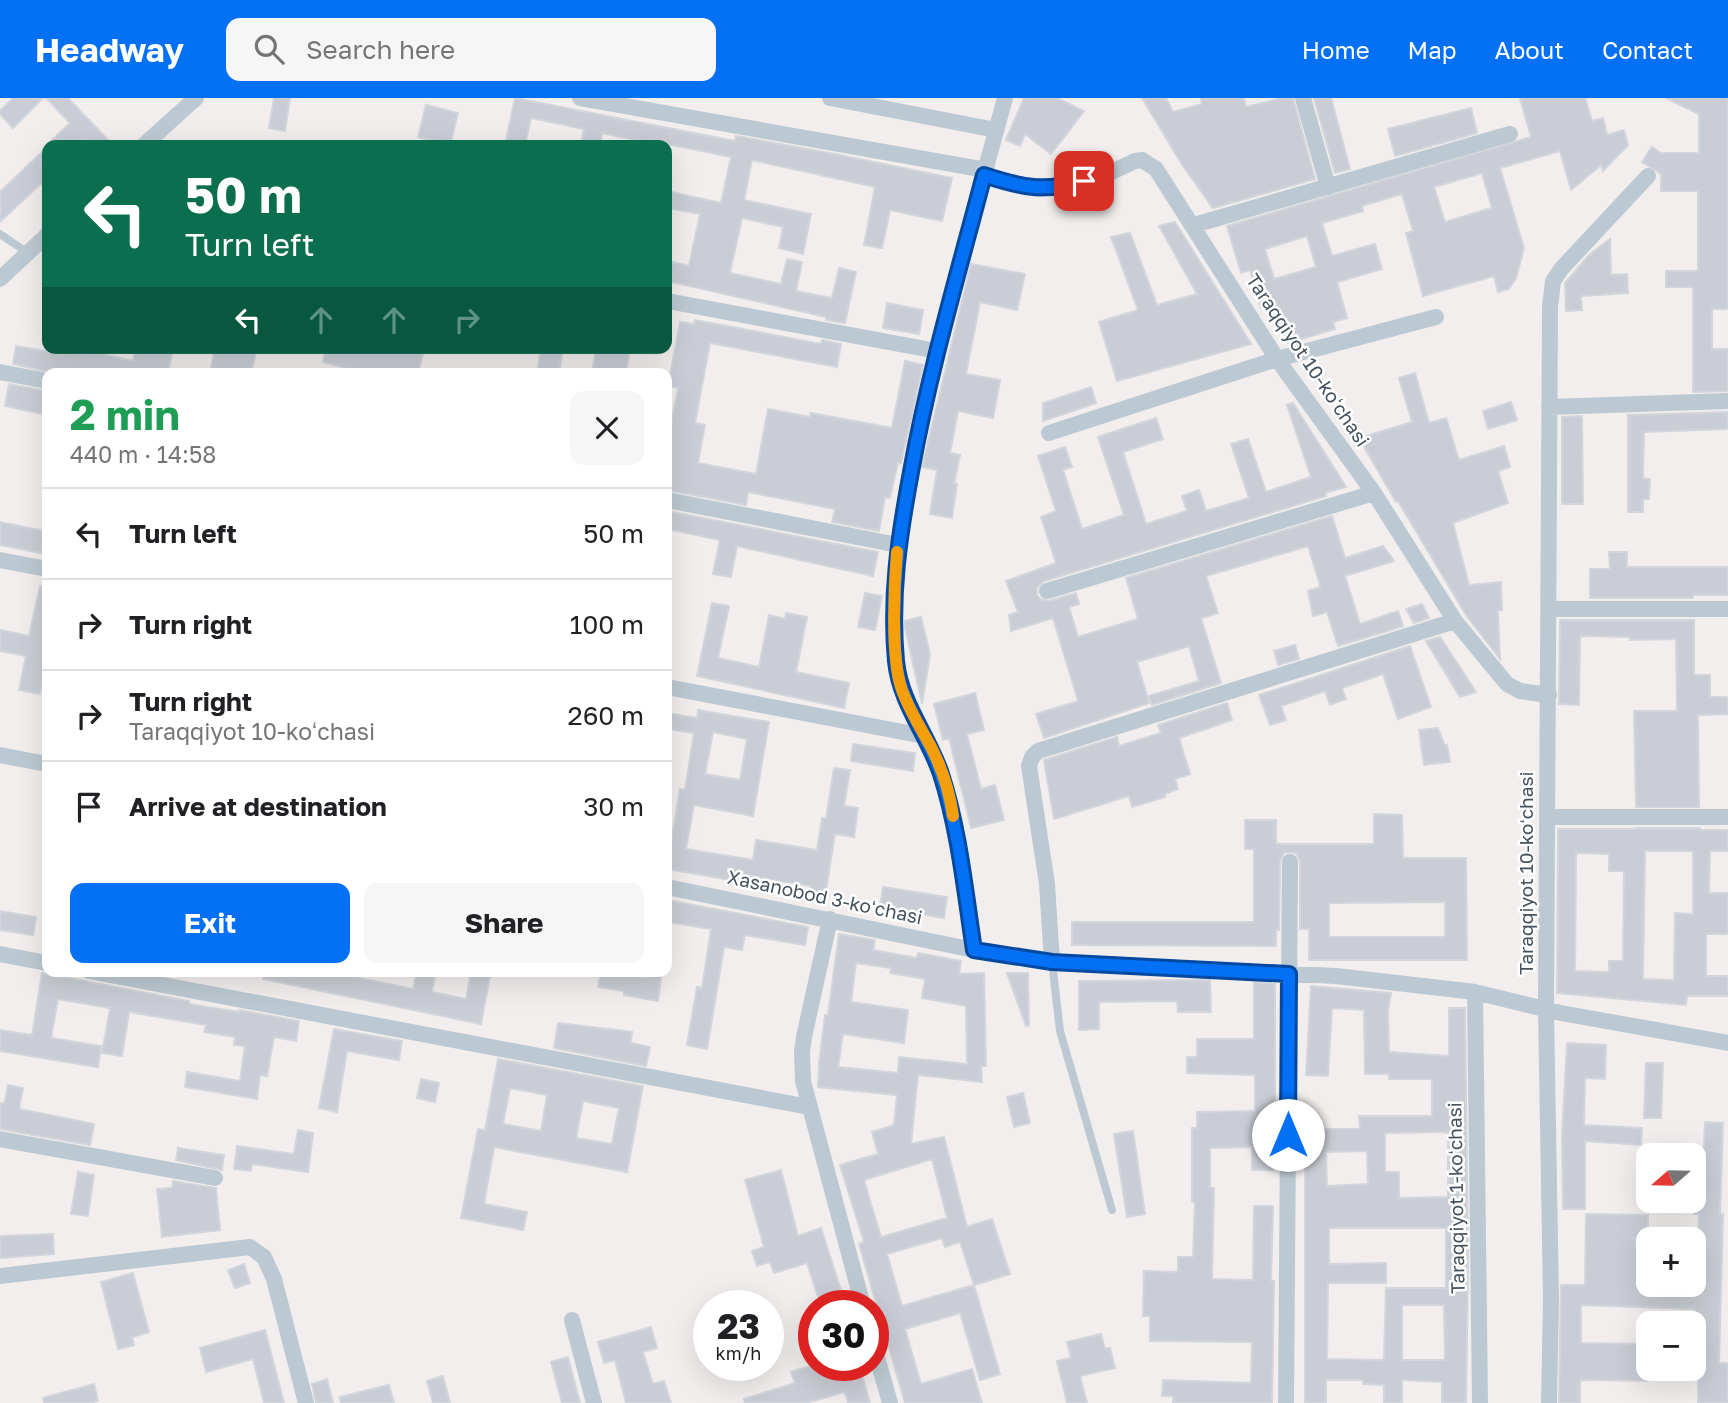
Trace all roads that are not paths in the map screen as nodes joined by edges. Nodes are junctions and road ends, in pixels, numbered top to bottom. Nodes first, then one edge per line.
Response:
1 (197, 98) edge
2 (580, 98) edge
3 (830, 98) edge
4 (1005, 98) edge
5 (1303, 98) edge
6 (996, 130) junction
7 (1510, 134) dead end
8 (150, 140) edge
9 (985, 172) junction
10 (1648, 176) dead end
11 (1328, 187) junction
12 (1194, 225) junction
13 (0, 234) edge
14 (42, 240) edge
15 (28, 253) junction
16 (0, 279) edge
17 (672, 302) edge
18 (1436, 317) dead end
19 (937, 351) junction
20 (1277, 359) junction
21 (0, 372) edge
22 (42, 381) edge
23 (1728, 401) edge
24 (1549, 407) junction
25 (1049, 433) dead end
26 (1374, 493) junction
27 (672, 501) edge
28 (898, 545) junction
29 (0, 561) edge
30 (42, 568) edge
31 (1046, 591) dead end
32 (1549, 609) junction
33 (1728, 609) edge
34 (1455, 621) junction
35 (672, 688) edge
36 (1549, 695) junction
37 (924, 736) junction
38 (0, 755) edge
39 (42, 763) edge
40 (1548, 817) junction
41 (1728, 817) edge
42 (1290, 862) dead end
43 (672, 888) edge
44 (830, 919) junction
45 (974, 950) junction
46 (0, 954) edge
47 (42, 962) edge
48 (1052, 962) junction
49 (1289, 974) junction
50 (121, 977) edge
51 (1475, 992) junction
52 (1546, 1010) junction
53 (1728, 1043) edge
54 (808, 1107) junction
55 (0, 1139) edge
56 (215, 1178) dead end
57 (1112, 1210) dead end
58 (0, 1276) edge
59 (859, 1290) edge
60 (572, 1320) dead end
61 (884, 1381) edge
62 (306, 1403) edge
63 (594, 1403) edge
64 (890, 1403) edge
65 (1286, 1403) edge
66 (1480, 1403) edge
67 (1549, 1403) edge

1 - 8 street
2 - 9 street
3 - 6 street
4 - 6 street
5 - 11 street
6 - 9 street
7 - 11 street
9 - 12 street, Taraqqiyot 10-koʻchasi
9 - 19 street
10 - 24 street, Taraqqiyot 10-koʻchasi
11 - 12 street
12 - 20 street, Taraqqiyot 10-koʻchasi
13 - 15 lane
14 - 15 street
15 - 16 street
17 - 19 street
18 - 20 street
19 - 28 street
20 - 25 street
20 - 26 street, Taraqqiyot 10-koʻchasi
21 - 22 street
23 - 24 street
24 - 32 street, Taraqqiyot 10-koʻchasi
26 - 31 street
26 - 34 street, Taraqqiyot 10-koʻchasi
27 - 28 street
28 - 37 street
29 - 30 street
32 - 33 street
32 - 36 street, Taraqqiyot 10-koʻchasi
34 - 36 street, Taraqqiyot 10-koʻchasi
34 - 48 street
35 - 37 street
36 - 40 street, Taraqqiyot 10-koʻchasi
37 - 45 street
38 - 39 street
40 - 41 street
40 - 52 street, Taraqqiyot 10-koʻchasi
42 - 49 street
43 - 44 street, Xasanobod 3-koʻchasi
44 - 45 street, Xasanobod 3-koʻchasi
44 - 54 street
45 - 48 street, Xasanobod 3-koʻchasi
46 - 47 street
48 - 49 street, Xasanobod 3-koʻchasi
48 - 57 lane
49 - 51 street, Xasanobod 3-koʻchasi
49 - 65 street
50 - 54 street
51 - 52 street, Xasanobod 3-koʻchasi
51 - 66 street, Taraqqiyot 1-koʻchasi
52 - 53 street, Xasanobod 3-koʻchasi
52 - 67 street
54 - 59 street
55 - 56 street
58 - 62 street
60 - 63 street
61 - 64 street

